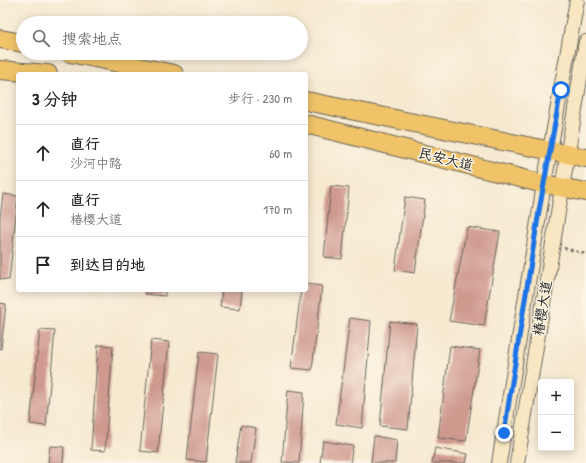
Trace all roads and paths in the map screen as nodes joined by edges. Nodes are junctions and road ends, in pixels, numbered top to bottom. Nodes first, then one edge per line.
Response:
1 (577, 0) edge
2 (0, 39) edge
3 (16, 42) edge
4 (586, 42) edge
5 (105, 60) edge
6 (0, 70) edge
7 (24, 72) edge
8 (164, 72) edge
9 (308, 101) edge
10 (308, 125) edge
11 (559, 152) junction
12 (586, 158) edge
13 (544, 184) junction
14 (561, 187) junction
15 (586, 192) edge
16 (499, 463) edge
17 (517, 463) edge

1 - 11 main road
2 - 3 highway
4 - 11 main road
5 - 8 highway
6 - 7 highway
9 - 11 highway, 民安大道
10 - 13 highway, 民安大道
11 - 12 highway, 民安大道
11 - 13 main road, 椿樱大道
11 - 14 main road, 椿樱大道
13 - 14 highway, 民安大道
13 - 16 main road, 椿樱大道
14 - 15 highway, 民安大道
14 - 17 main road, 椿樱大道

